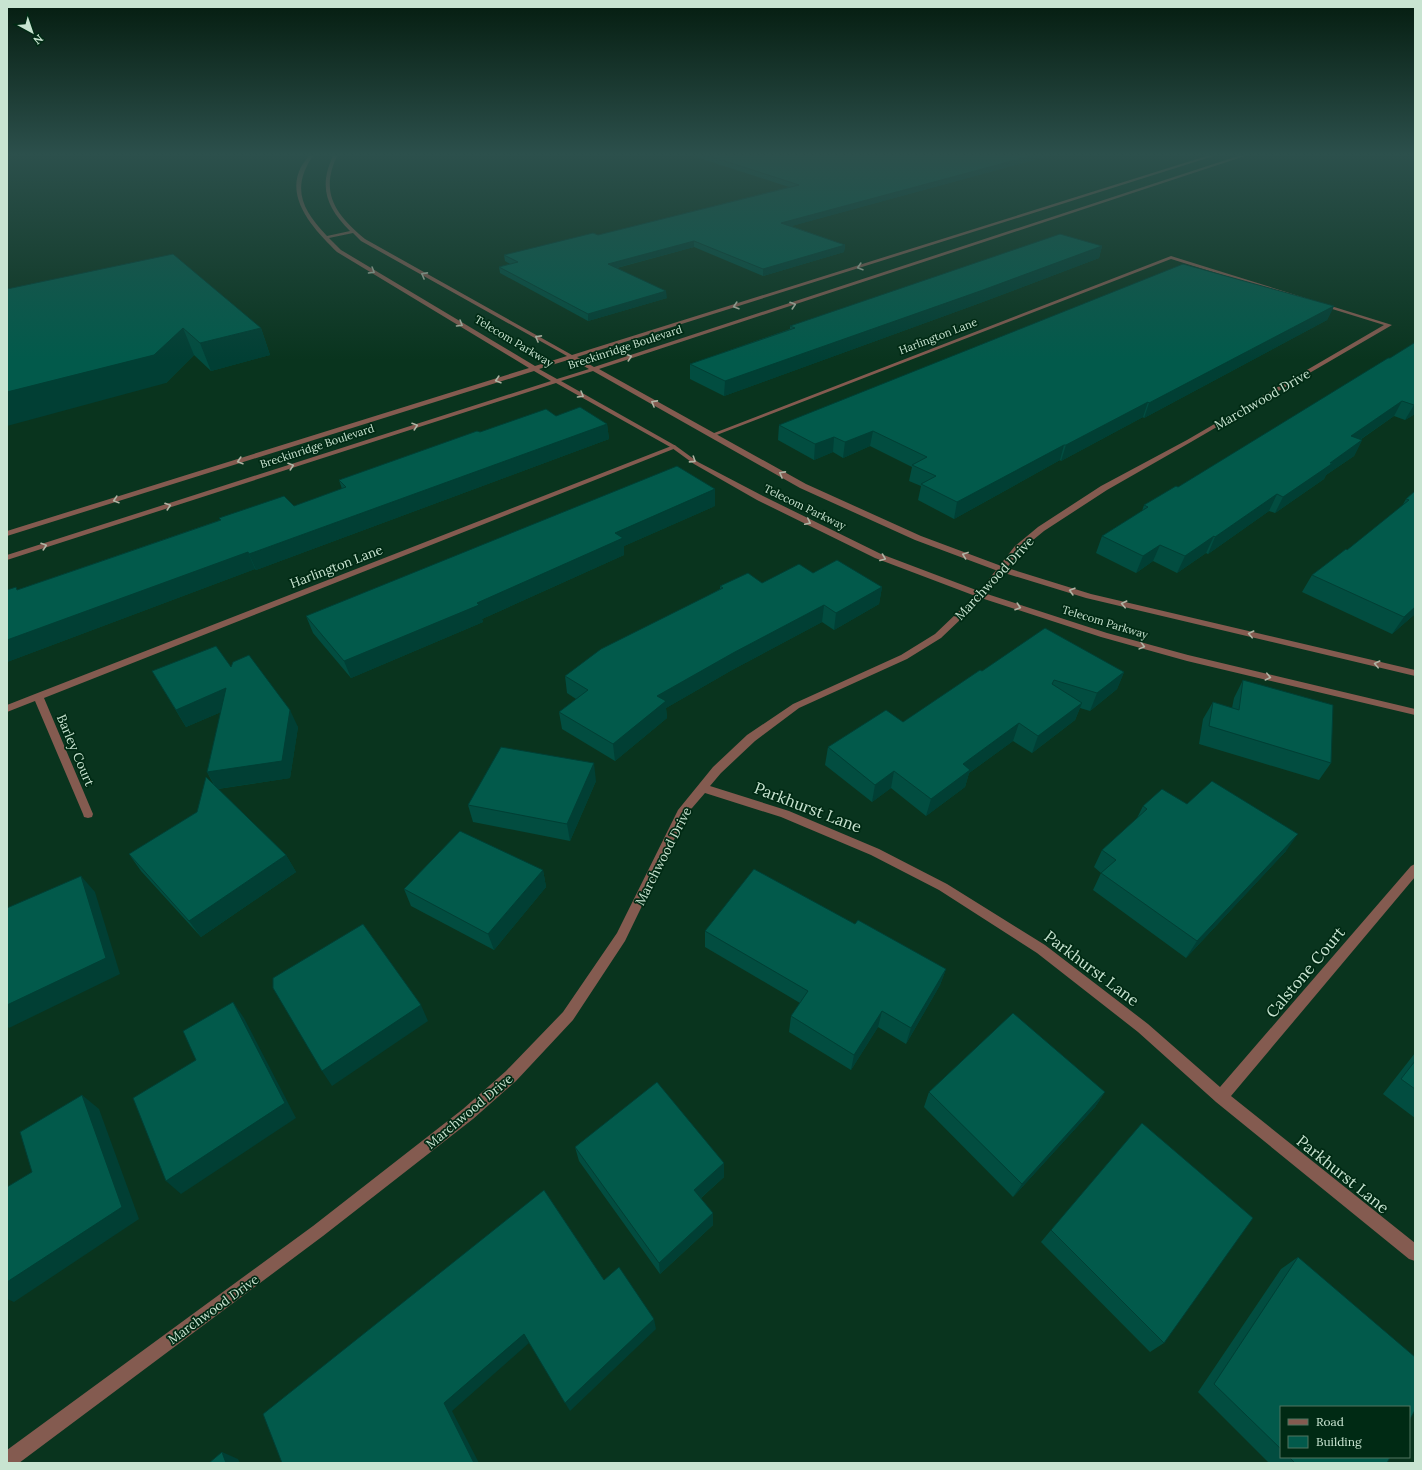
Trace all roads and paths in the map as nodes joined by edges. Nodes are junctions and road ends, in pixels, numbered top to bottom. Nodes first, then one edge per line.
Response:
1 (314, 223) edge
2 (343, 223) edge
3 (1001, 223) edge
4 (1041, 223) edge
5 (353, 232) junction
6 (325, 238) junction
7 (894, 256) junction
8 (1171, 256) joint
9 (902, 258) dead end
10 (909, 261) dead end
11 (916, 264) junction
12 (572, 357) junction
13 (535, 368) junction
14 (592, 369) junction
15 (556, 380) junction
16 (712, 435) junction
17 (674, 447) junction
18 (7, 534) edge
19 (7, 558) edge
20 (1001, 569) junction
21 (981, 595) junction
22 (1415, 672) edge
23 (38, 696) junction
24 (7, 708) edge
25 (1415, 712) edge
26 (702, 788) junction
27 (88, 814) dead end
28 (1415, 870) edge
29 (1221, 1097) junction
30 (1415, 1253) edge
31 (7, 1461) edge

1 - 6 street, Telecom Parkway
2 - 5 street, Telecom Parkway
3 - 7 street, Breckinridge Boulevard
4 - 11 street, Breckinridge Boulevard
5 - 6 street
12 -> 5 street, Telecom Parkway
6 -> 13 street, Telecom Parkway
7 - 9 street
7 -> 12 street, Breckinridge Boulevard
8 - 16 street, Harlington Lane
8 - 20 street, Marchwood Drive
10 - 11 street
14 -> 11 street, Breckinridge Boulevard
12 - 13 street, Breckinridge Boulevard
12 - 14 street, Telecom Parkway
13 - 15 street, Telecom Parkway
13 -> 18 street, Breckinridge Boulevard
14 - 15 street, Breckinridge Boulevard
16 -> 14 street, Telecom Parkway
15 -> 17 street, Telecom Parkway
19 -> 15 street, Breckinridge Boulevard
20 -> 16 street, Telecom Parkway
17 -> 21 street, Telecom Parkway
17 - 23 street, Harlington Lane
20 - 21 street, Marchwood Drive
22 -> 20 street, Telecom Parkway
21 -> 25 street, Telecom Parkway
21 - 26 street, Marchwood Drive
23 - 24 street, Harlington Lane
23 - 27 street, Barley Court
26 - 29 street, Parkhurst Lane
26 - 31 street, Marchwood Drive
28 - 29 street, Calstone Court
29 - 30 street, Parkhurst Lane

